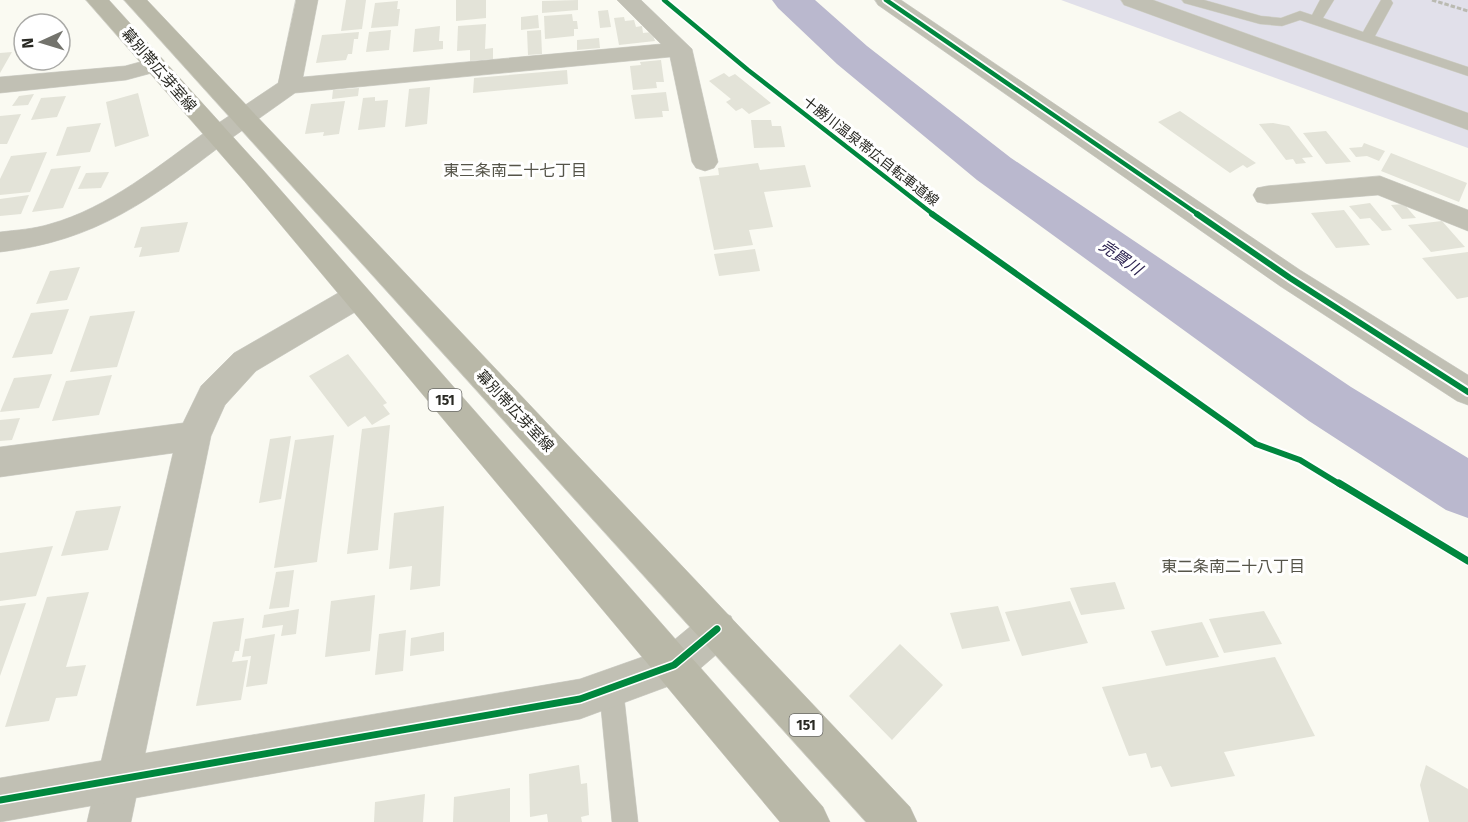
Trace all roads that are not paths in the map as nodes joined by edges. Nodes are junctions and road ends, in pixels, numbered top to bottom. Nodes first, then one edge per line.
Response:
1 (97, 0) edge
2 (135, 0) edge
3 (308, 0) edge
4 (628, 0) edge
5 (886, 0) edge
6 (1132, 0) edge
7 (1189, 0) edge
8 (1328, 0) edge
9 (1386, 3) dead end
10 (1315, 20) junction
11 (1367, 38) junction
12 (680, 49) junction
13 (155, 65) junction
14 (1468, 72) edge
15 (0, 85) edge
16 (289, 86) junction
17 (244, 117) junction
18 (1468, 122) edge
19 (217, 136) junction
20 (705, 162) dead end
21 (1267, 195) dead end
22 (1468, 221) edge
23 (0, 242) edge
24 (356, 297) junction
25 (1468, 392) edge
26 (194, 436) junction
27 (0, 462) edge
28 (717, 629) junction
29 (674, 665) junction
30 (611, 688) junction
31 (119, 779) junction
32 (0, 800) edge
33 (109, 822) edge
34 (625, 822) edge
35 (808, 822) edge
36 (895, 822) edge

1 - 13 main road, 幕別帯広芽室線 / 151
2 - 17 main road, 幕別帯広芽室線 / 151
3 - 16 street
4 - 12 street
5 - 25 street
6 - 18 street
7 - 10 lane
8 - 10 lane
9 - 11 lane
10 - 11 lane
11 - 14 lane
12 - 16 street
12 - 20 street
13 - 15 street
13 - 19 main road, 幕別帯広芽室線 / 151
16 - 17 street
17 - 19 street
17 - 28 main road, 幕別帯広芽室線 / 151
19 - 23 street
19 - 24 main road, 幕別帯広芽室線 / 151
21 - 22 street
24 - 26 street
24 - 29 main road, 幕別帯広芽室線 / 151
26 - 27 street
26 - 31 street
28 - 29 street
28 - 36 main road, 幕別帯広芽室線 / 151
29 - 30 street
29 - 35 main road, 幕別帯広芽室線 / 151
30 - 31 street
30 - 34 lane
31 - 32 street
31 - 33 street

